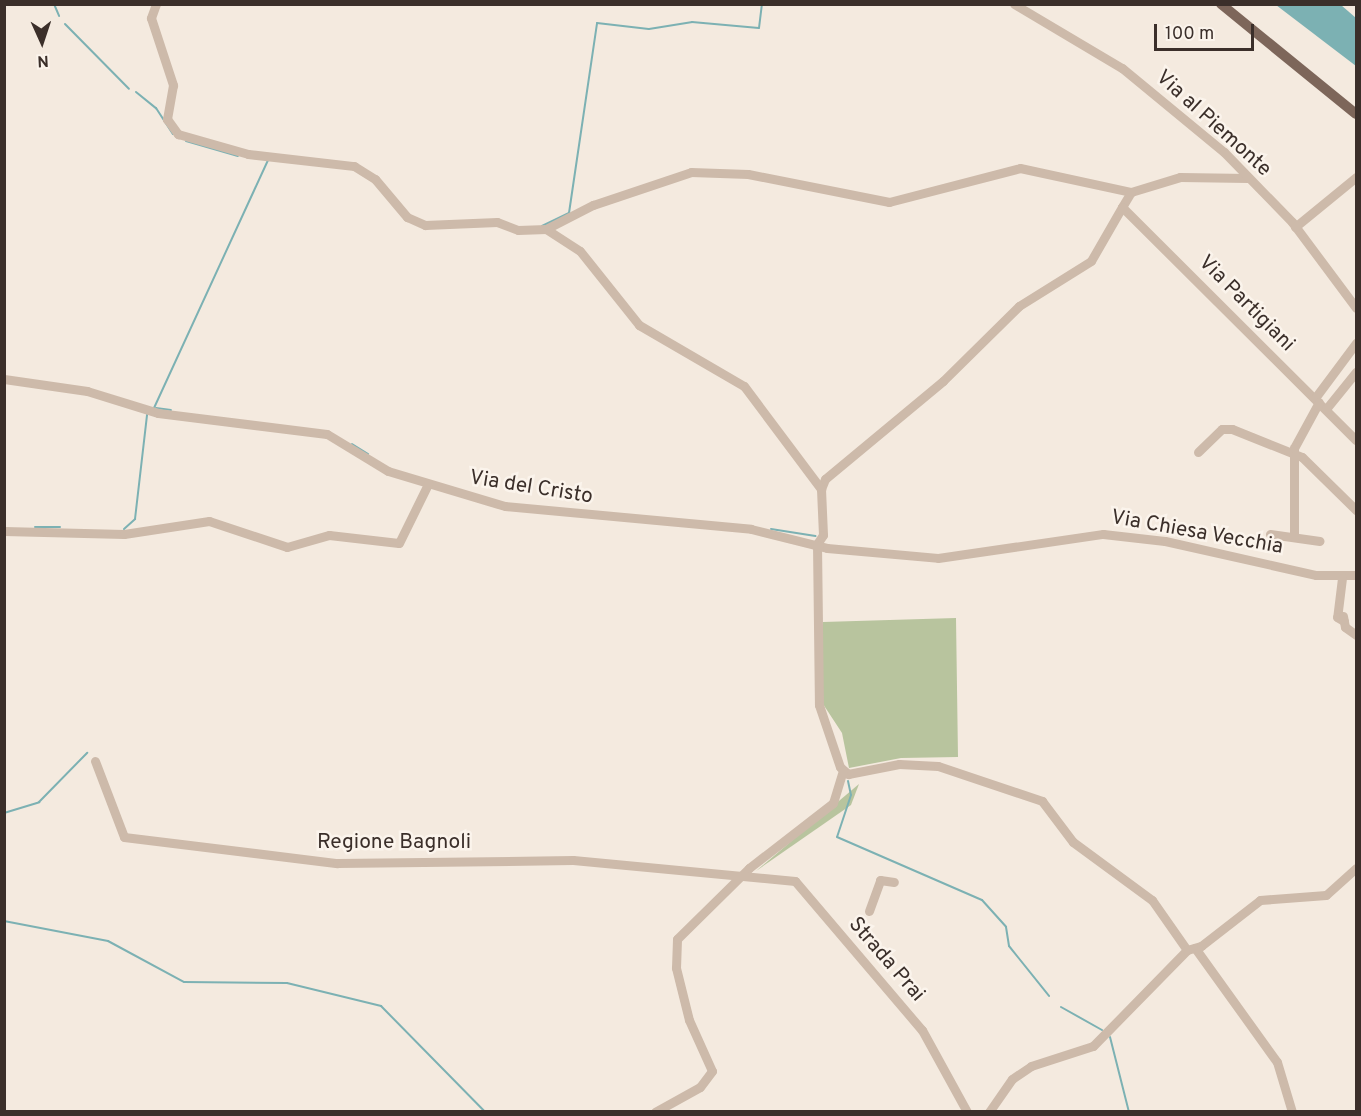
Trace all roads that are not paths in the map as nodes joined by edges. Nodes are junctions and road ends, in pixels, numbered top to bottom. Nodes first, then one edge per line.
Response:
1 (156, 4) edge
2 (1014, 4) edge
3 (1221, 4) edge
4 (1356, 114) edge
5 (1356, 177) edge
6 (1248, 178) junction
7 (1131, 192) junction
8 (1122, 207) junction
9 (1295, 226) junction
10 (546, 229) junction
11 (1356, 308) edge
12 (1356, 343) edge
13 (1356, 372) edge
14 (4, 379) edge
15 (1317, 400) junction
16 (1326, 409) junction
17 (1356, 440) edge
18 (1198, 452) dead end
19 (1294, 454) junction
20 (839, 466) junction
21 (428, 484) junction
22 (821, 489) junction
23 (1356, 510) edge
24 (822, 514) junction
25 (4, 531) edge
26 (1270, 534) dead end
27 (1294, 537) junction
28 (1320, 541) dead end
29 (817, 544) junction
30 (1356, 575) edge
31 (1342, 578) junction
32 (1356, 635) edge
33 (95, 761) dead end
34 (843, 771) junction
35 (1356, 868) edge
36 (745, 877) junction
37 (894, 882) dead end
38 (869, 910) dead end
39 (1191, 949) junction
40 (656, 1112) edge
41 (968, 1112) edge
42 (989, 1112) edge
43 (1292, 1112) edge

1 - 10 street
2 - 6 street, Via al Piemonte
3 - 4 main road
5 - 9 street
6 - 7 street
6 - 9 street, Via al Piemonte
7 - 8 street
7 - 10 street
8 - 15 street, Via Partigiani
8 - 20 street
9 - 11 street, Via al Piemonte
10 - 22 street
12 - 15 street
13 - 16 street
14 - 21 street, Via del Cristo
15 - 16 street, Via Partigiani
15 - 19 street
16 - 17 street, Via Partigiani
18 - 19 street
19 - 23 street
19 - 27 street
20 - 22 street
20 - 24 street
21 - 25 street
21 - 29 street, Via del Cristo
22 - 24 street
24 - 29 street
26 - 27 street
27 - 28 street
29 - 31 street, Via Chiesa Vecchia
29 - 34 street
30 - 31 street, Via Chiesa Vecchia
31 - 32 street
33 - 36 street, Regione Bagnoli
34 - 36 street
34 - 39 street
35 - 39 street
36 - 40 street
36 - 41 street, Strada Prai
37 - 38 street
39 - 42 street
39 - 43 street

